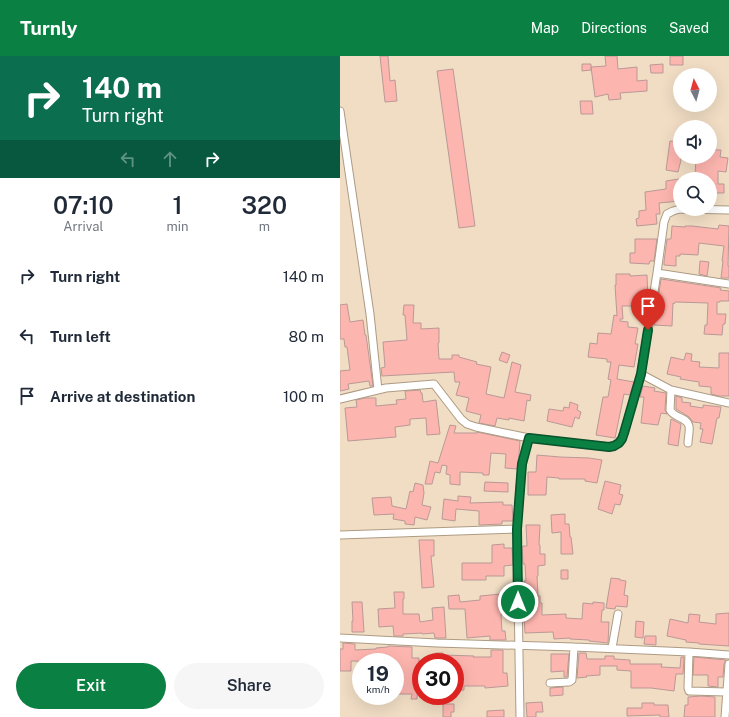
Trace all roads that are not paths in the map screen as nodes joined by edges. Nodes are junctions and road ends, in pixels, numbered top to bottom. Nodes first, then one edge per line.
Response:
1 (340, 111) edge
2 (729, 210) edge
3 (657, 272) junction
4 (729, 284) edge
5 (641, 374) junction
6 (378, 390) junction
7 (672, 390) junction
8 (340, 399) edge
9 (729, 403) edge
10 (529, 438) junction
11 (688, 443) dead end
12 (517, 529) junction
13 (340, 535) edge
14 (618, 614) dead end
15 (340, 638) edge
16 (518, 645) junction
17 (574, 647) junction
18 (612, 648) junction
19 (689, 652) junction
20 (729, 655) edge
21 (729, 664) edge
22 (550, 683) dead end
23 (726, 692) junction
24 (520, 717) edge
25 (725, 717) edge

1 - 6 street
2 - 3 street
3 - 4 street
3 - 5 street
5 - 7 street
5 - 10 street
6 - 8 street
6 - 10 street
7 - 9 street
7 - 11 street
10 - 12 street
12 - 13 street
12 - 16 street
14 - 18 street
15 - 16 street
16 - 17 street
16 - 24 street
17 - 18 street
17 - 22 street
18 - 19 street
19 - 20 street
19 - 23 street
21 - 23 street
23 - 25 street

